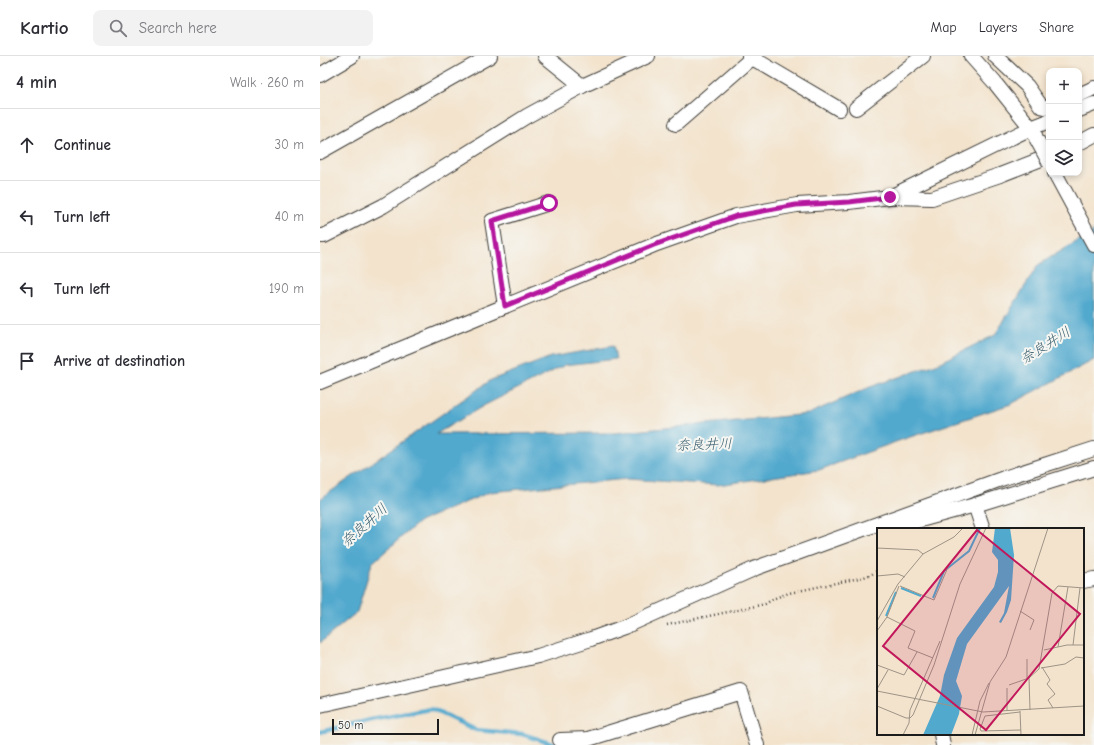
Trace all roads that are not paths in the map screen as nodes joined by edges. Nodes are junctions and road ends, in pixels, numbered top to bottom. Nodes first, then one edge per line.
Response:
1 (352, 56) edge
2 (490, 56) edge
3 (545, 56) edge
4 (648, 56) edge
5 (923, 56) edge
6 (971, 56) edge
7 (995, 56) edge
8 (750, 57) edge
9 (320, 75) edge
10 (582, 86) junction
11 (1094, 88) edge
12 (1082, 93) edge
13 (1094, 104) edge
14 (1046, 107) edge
15 (856, 108) dead end
16 (839, 109) dead end
17 (1082, 109) edge
18 (1046, 123) edge
19 (676, 124) dead end
20 (1034, 133) junction
21 (1094, 135) edge
22 (1082, 141) edge
23 (320, 152) edge
24 (1046, 156) edge
25 (1046, 157) edge
26 (1057, 176) edge
27 (890, 197) junction
28 (549, 203) dead end
29 (320, 236) edge
30 (1094, 245) edge
31 (505, 306) junction
32 (320, 382) edge
33 (1094, 450) edge
34 (1094, 468) edge
35 (975, 505) junction
36 (891, 528) edge
37 (983, 528) edge
38 (862, 529) junction
39 (877, 530) edge
40 (1094, 579) edge
41 (1084, 581) edge
42 (320, 705) edge
43 (941, 735) edge
44 (560, 740) dead end
45 (758, 745) edge
46 (943, 745) edge

1 - 9 street
2 - 23 street
3 - 10 street
4 - 10 street
5 - 15 street
6 - 20 street
7 - 14 street
8 - 16 street
8 - 19 street
10 - 29 street
11 - 12 street
13 - 17 street
18 - 20 street
20 - 24 street, bridge
20 - 27 street
21 - 22 street
25 - 27 street
26 - 30 street
27 - 31 street
28 - 31 street
31 - 32 street
33 - 38 street
34 - 35 street
35 - 36 street
35 - 37 street
38 - 39 street
38 - 42 street
40 - 41 street
43 - 46 street
44 - 45 street

